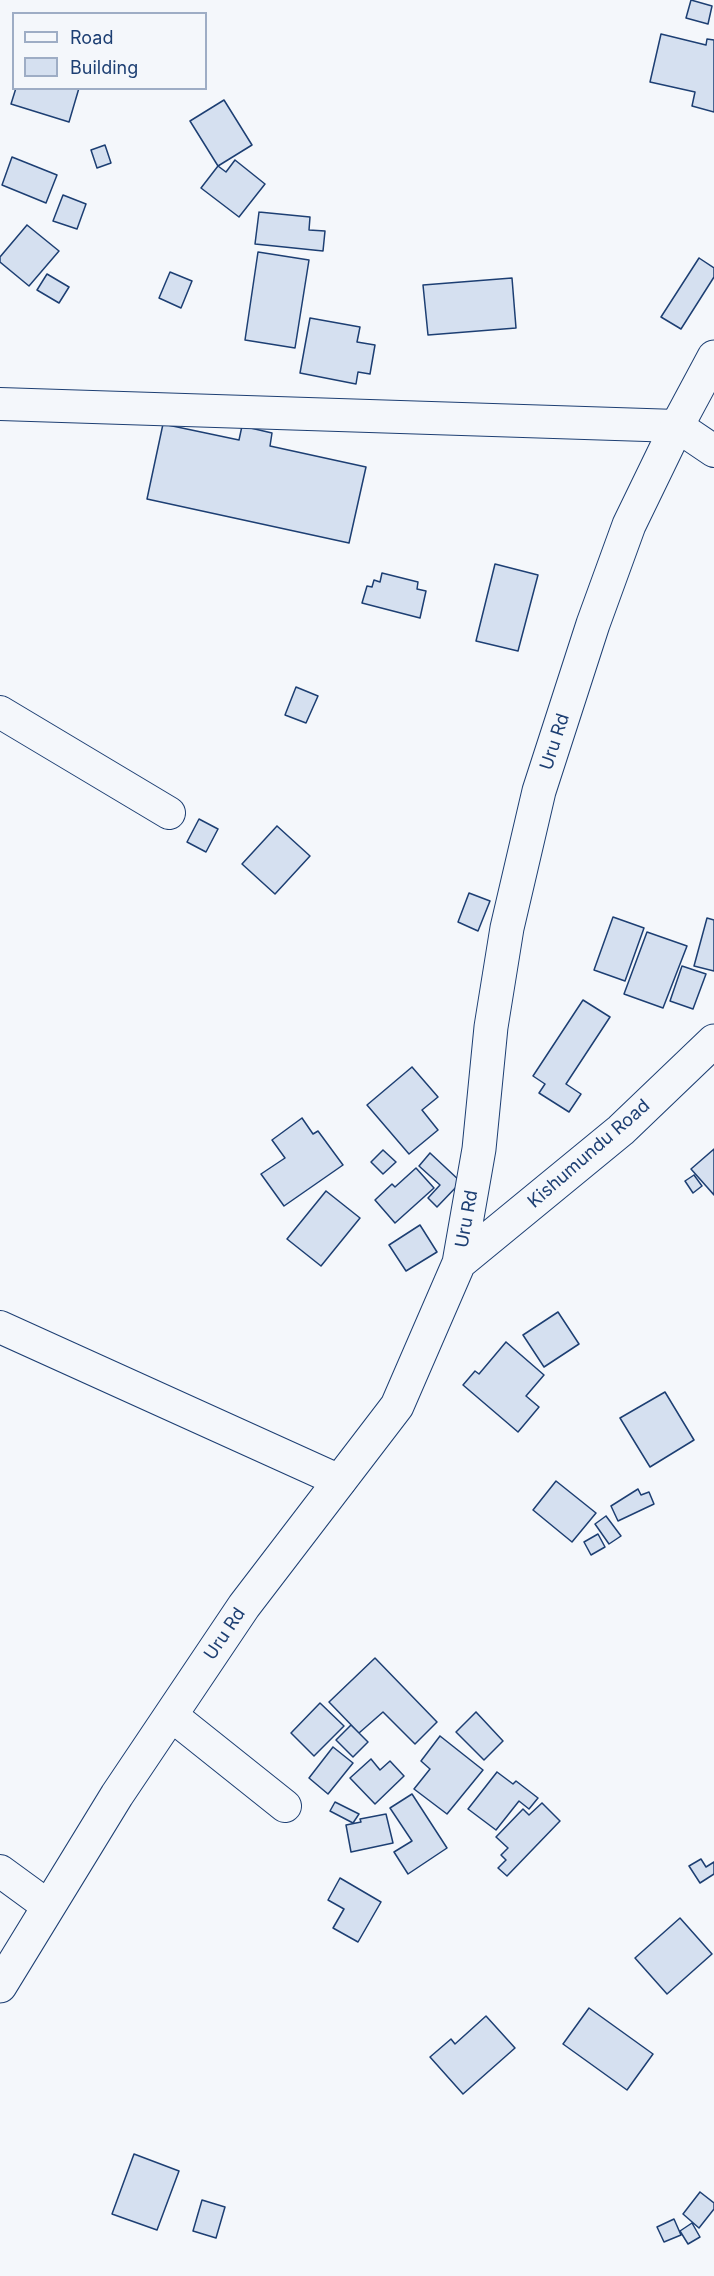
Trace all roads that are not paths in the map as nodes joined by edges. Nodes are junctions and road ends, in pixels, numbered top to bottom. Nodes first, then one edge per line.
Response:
1 (714, 357) edge
2 (0, 404) edge
3 (676, 426) junction
4 (714, 451) edge
5 (0, 712) edge
6 (169, 813) dead end
7 (714, 1041) edge
8 (459, 1263) junction
9 (0, 1327) edge
10 (340, 1481) junction
11 (171, 1714) junction
12 (285, 1806) dead end
13 (0, 1871) edge
14 (48, 1906) junction
15 (0, 1986) edge

1 - 3 street, Uru Rd
2 - 3 street
3 - 4 street
3 - 8 street, Uru Rd
5 - 6 street
7 - 8 street, Kishumundu Road
8 - 10 street, Uru Rd
9 - 10 street
10 - 11 street, Uru Rd
11 - 12 street
11 - 14 street, Uru Rd
13 - 14 street
14 - 15 street, Uru Rd

